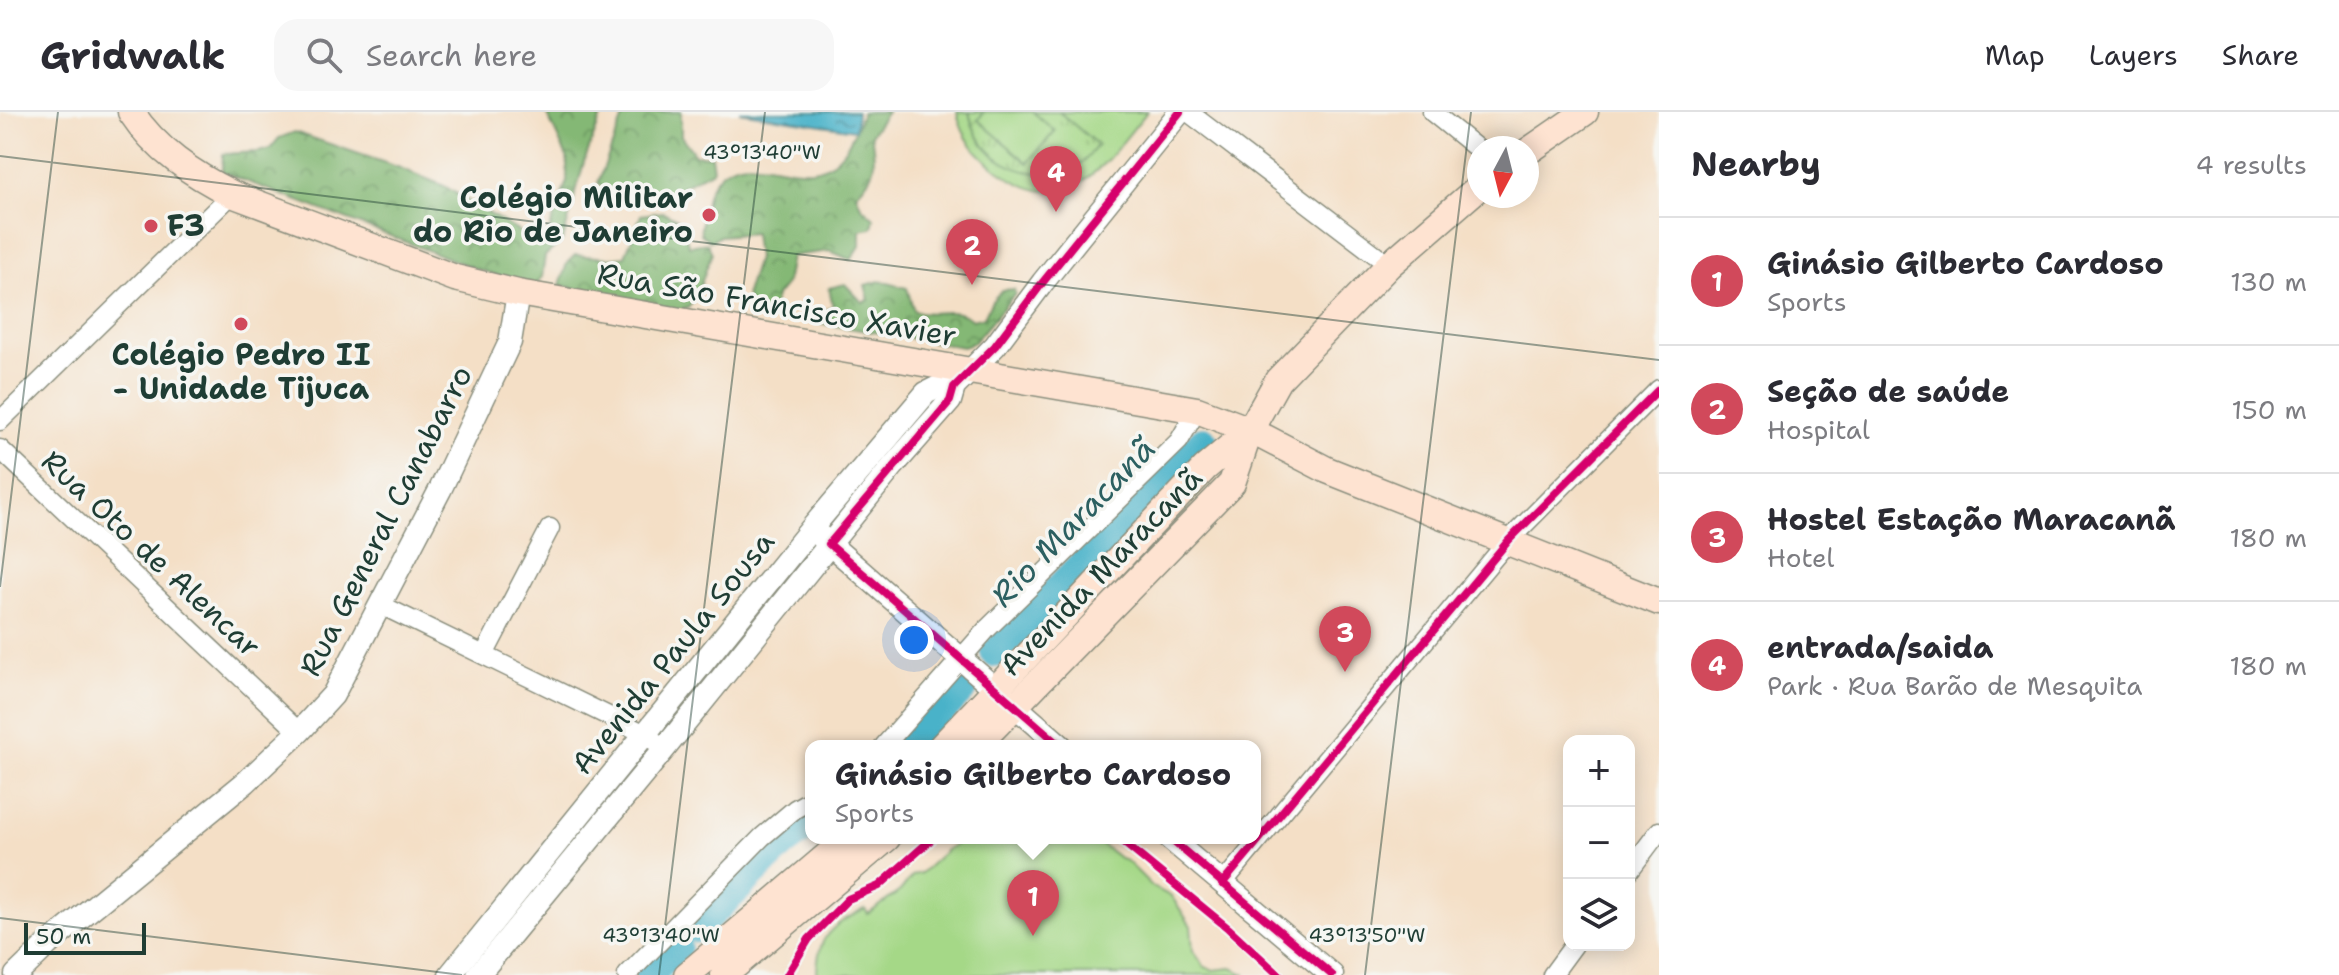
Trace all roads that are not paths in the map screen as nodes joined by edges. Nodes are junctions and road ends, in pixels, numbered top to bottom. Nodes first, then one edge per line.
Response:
1 (131, 112) edge
2 (1180, 112) edge
3 (1188, 112) edge
4 (1432, 112) edge
5 (1585, 112) edge
6 (1467, 140) edge
7 (1539, 144) edge
8 (232, 194) junction
9 (1467, 197) edge
10 (1389, 265) junction
11 (518, 293) junction
12 (962, 378) junction
13 (1659, 389) edge
14 (1197, 410) junction
15 (0, 421) edge
16 (1250, 430) junction
17 (0, 449) edge
18 (888, 456) junction
19 (550, 528) dead end
20 (811, 529) junction
21 (1509, 540) junction
22 (829, 544) junction
23 (1659, 602) edge
24 (381, 605) junction
25 (484, 655) junction
26 (959, 659) junction
27 (994, 689) junction
28 (1014, 707) junction
29 (299, 732) junction
30 (645, 735) junction
31 (889, 740) edge
32 (947, 740) edge
33 (982, 740) edge
34 (1054, 740) edge
35 (665, 748) junction
36 (805, 803) edge
37 (1659, 831) edge
38 (1261, 837) edge
39 (841, 844) edge
40 (880, 844) edge
41 (1176, 844) edge
42 (1255, 844) edge
43 (1635, 863) edge
44 (1222, 884) junction
45 (487, 947) junction
46 (1570, 951) edge
47 (16, 975) edge
48 (450, 975) edge
49 (478, 975) edge
50 (627, 975) edge
51 (687, 975) edge
52 (724, 975) edge
53 (1332, 975) edge
54 (1552, 975) edge

1 - 8 main road, Rua São Francisco Xavier
2 - 12 street
3 - 10 street
4 - 6 street
5 - 7 main road
8 - 11 main road, Rua São Francisco Xavier
8 - 15 street
9 - 10 main road, Avenida Maracanã
10 - 16 main road, Avenida Maracanã
11 - 12 main road, Rua São Francisco Xavier
11 - 24 street, Rua General Canabarro
12 - 14 main road, Rua São Francisco Xavier
12 - 18 street, Avenida Paula Sousa
13 - 21 street
14 - 16 main road, Rua São Francisco Xavier
14 - 26 street, Avenida Maracanã
16 - 21 main road, Rua São Francisco Xavier
16 - 27 main road, Avenida Maracanã
16 - 28 main road, Avenida Maracanã
17 - 29 street, Rua Oto de Alencar
18 - 20 street, Avenida Paula Sousa
18 - 22 street, Avenida Paula Sousa
19 - 25 street
20 - 22 street
20 - 30 street, Avenida Paula Sousa
21 - 23 main road, Rua São Francisco Xavier
21 - 38 street
22 - 26 street
22 - 35 street, Avenida Paula Sousa
24 - 25 street
24 - 29 street, Rua General Canabarro
25 - 30 street
26 - 27 street
26 - 31 street, Avenida Maracanã
27 - 28 street
27 - 32 main road, Avenida Maracanã
28 - 33 main road, Avenida Maracanã
28 - 34 street
29 - 47 street, Rua General Canabarro
30 - 35 street
30 - 45 street, Avenida Paula Sousa
35 - 45 street, Avenida Paula Sousa
36 - 50 street
37 - 43 street
39 - 51 main road
40 - 52 main road
41 - 44 street
42 - 44 street
44 - 53 street
45 - 48 street, Avenida Paula Sousa
45 - 49 street, Avenida Paula Sousa
46 - 54 street

